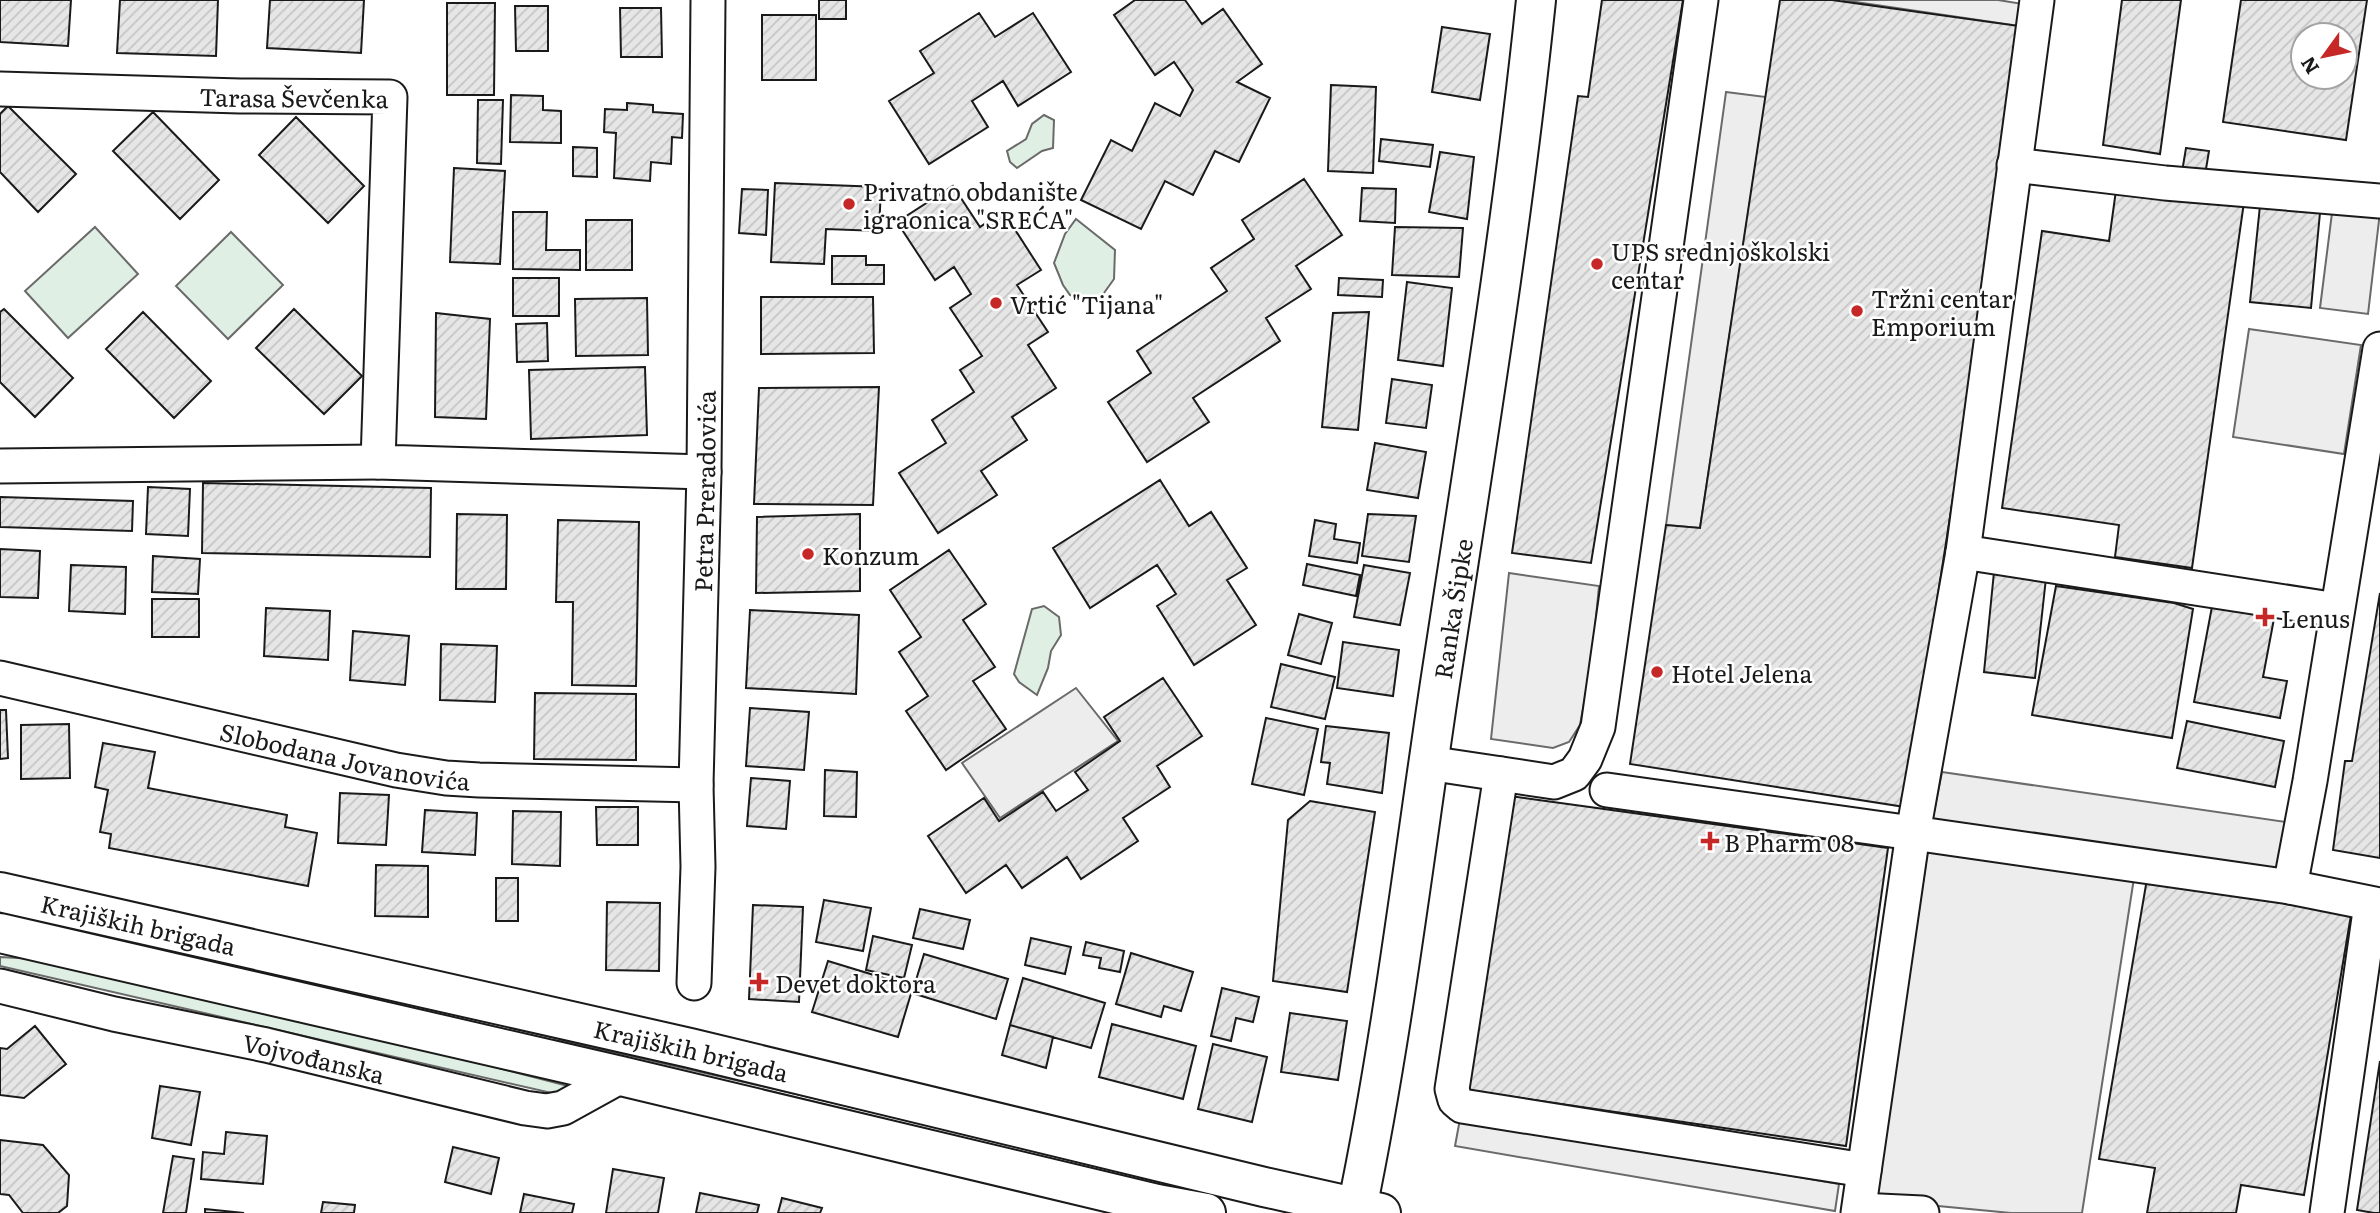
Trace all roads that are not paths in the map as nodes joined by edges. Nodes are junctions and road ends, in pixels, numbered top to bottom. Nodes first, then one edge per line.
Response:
1 (708, 0) edge
2 (1536, 0) edge
3 (1701, 0) edge
4 (2028, 1) edge
5 (0, 89) edge
6 (2014, 165) junction
7 (2380, 201) edge
8 (2380, 349) edge
9 (378, 462) junction
10 (0, 466) edge
11 (704, 472) junction
12 (1963, 552) junction
13 (2337, 610) junction
14 (0, 678) edge
15 (1428, 763) junction
16 (1501, 774) junction
17 (696, 785) junction
18 (1607, 790) dead end
19 (1909, 833) junction
20 (2290, 887) junction
21 (0, 892) edge
22 (2376, 904) edge
23 (0, 933) edge
24 (694, 983) dead end
25 (0, 986) edge
26 (621, 1076) junction
27 (1864, 1170) junction
28 (1365, 1211) edge
29 (1858, 1211) edge
30 (1206, 1213) edge
31 (1922, 1213) edge
32 (2327, 1213) edge

1 - 11 street, Petra Preradovića
2 - 15 main road, Ranka Šipke
3 - 16 street
4 - 6 street
5 - 9 street, Tarasa Ševčenka
6 - 7 street
6 - 12 street
8 - 13 street
9 - 10 street
9 - 11 street
11 - 17 street, Petra Preradovića
12 - 13 street
12 - 19 street
13 - 20 street
14 - 17 street, Slobodana Jovanovića
15 - 16 street
15 - 28 main road, Ranka Šipke
16 - 27 street
17 - 24 street, Petra Preradovića
18 - 19 street
19 - 20 street
19 - 27 street
20 - 22 street
21 - 28 main road, Krajiških brigada
22 - 32 street
23 - 26 main road, Krajiških brigada
25 - 26 street, Vojvođanska
26 - 30 main road, Krajiških brigada
27 - 29 street
29 - 31 street

